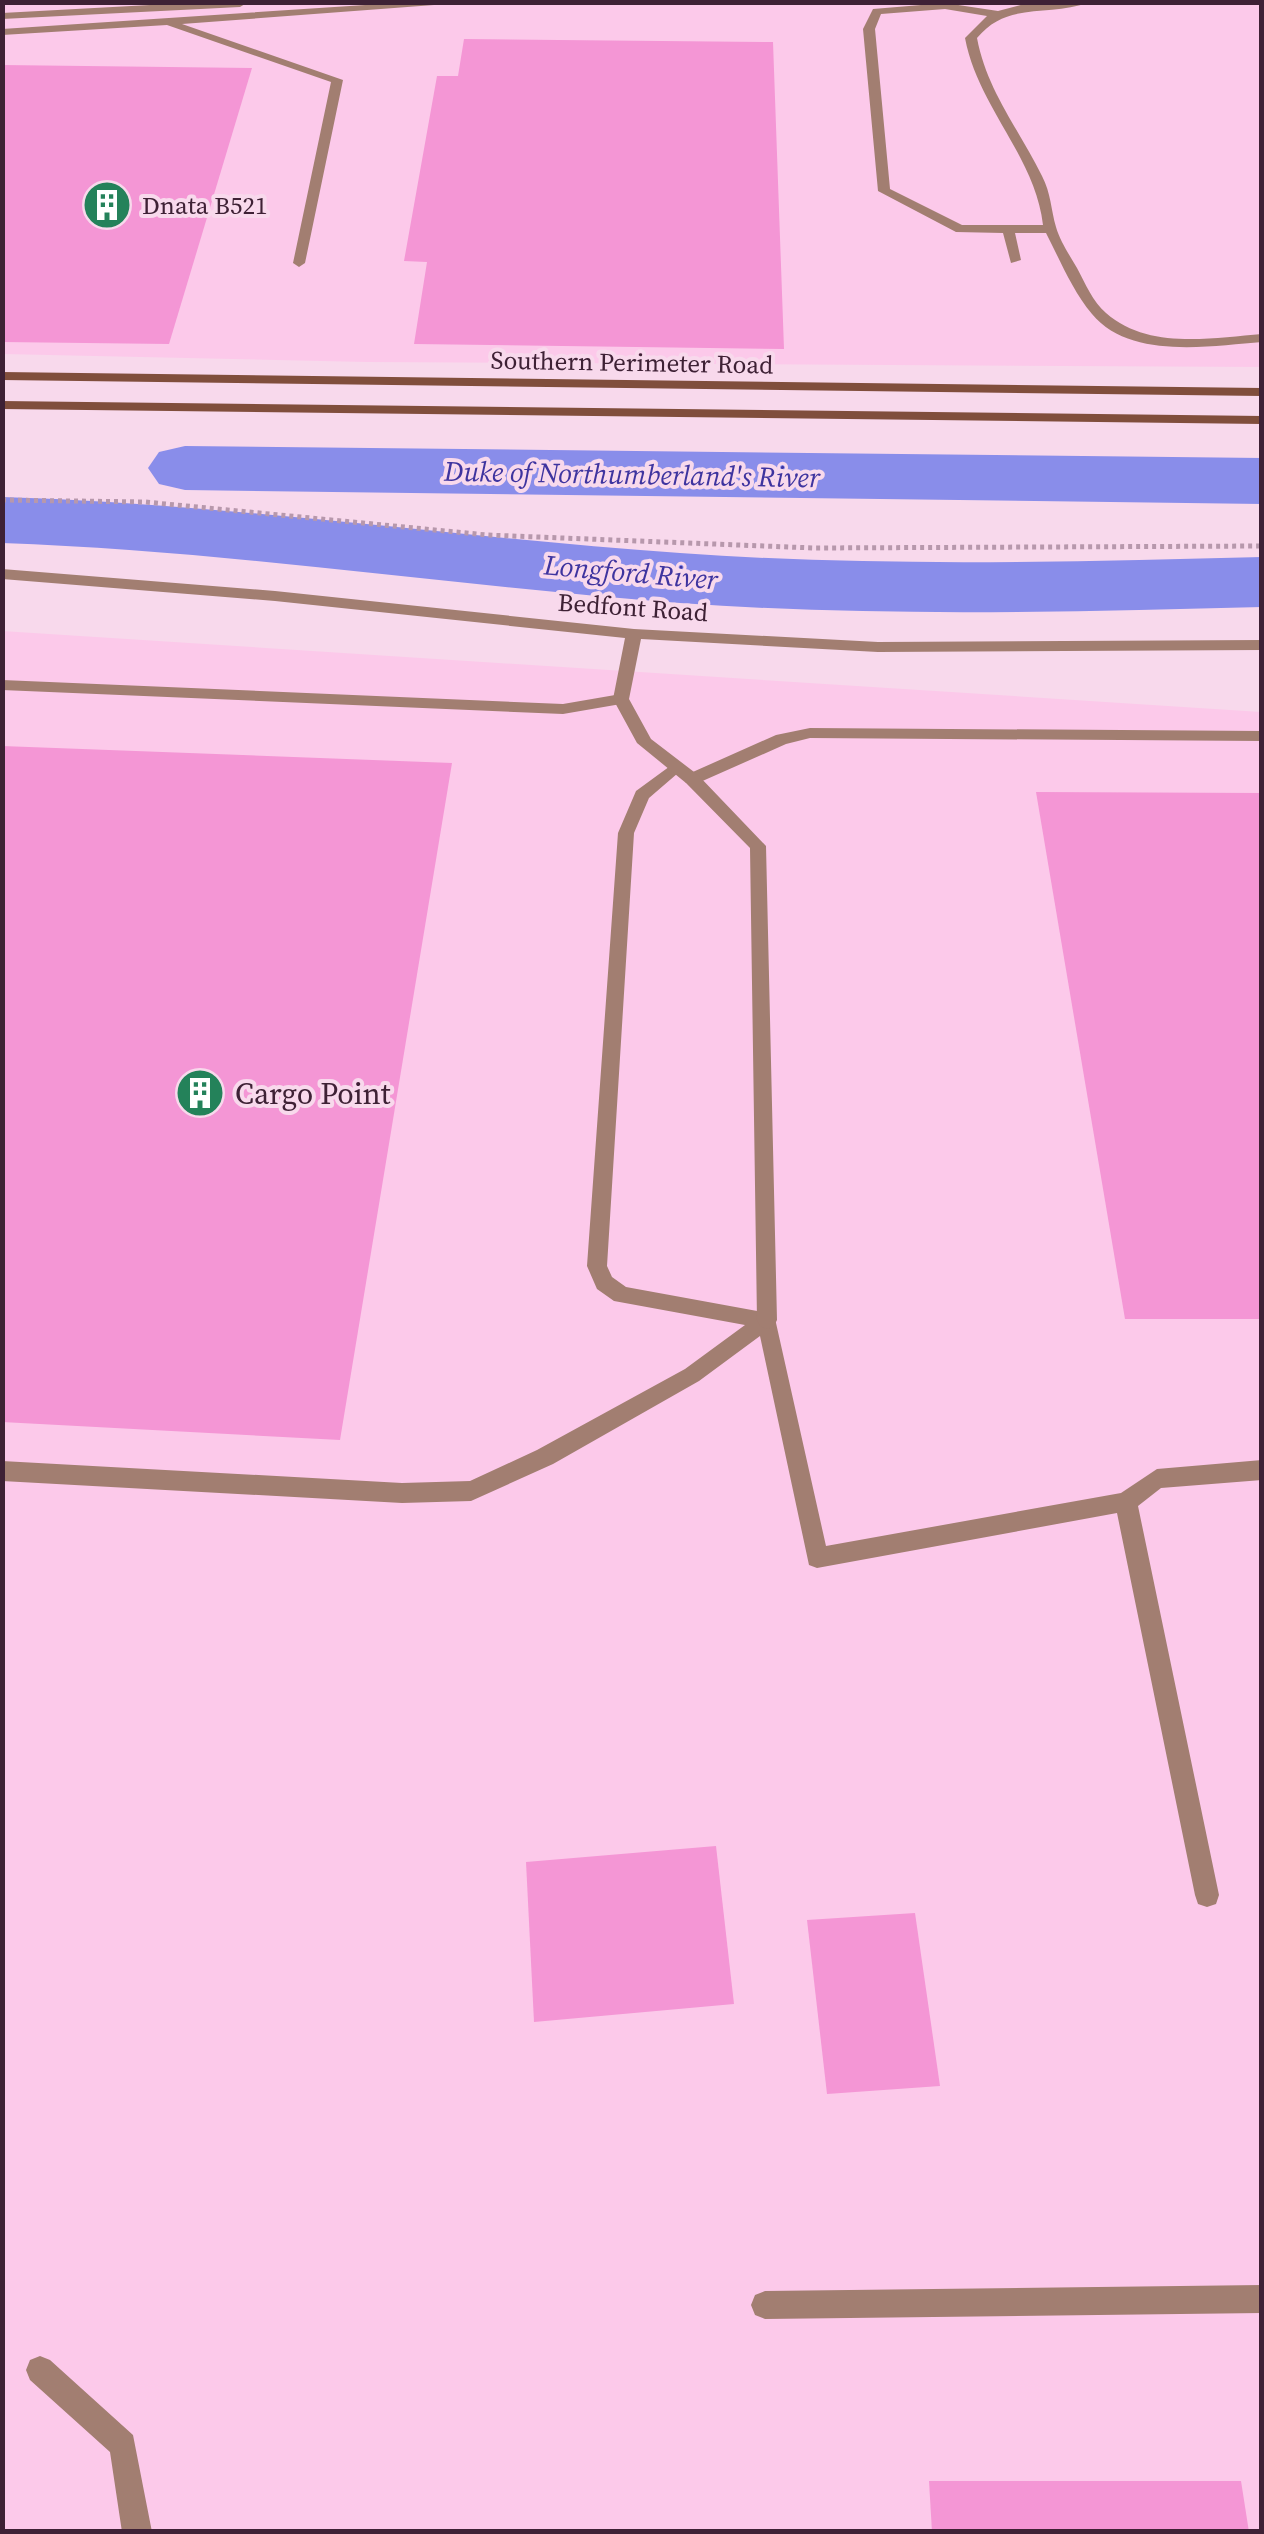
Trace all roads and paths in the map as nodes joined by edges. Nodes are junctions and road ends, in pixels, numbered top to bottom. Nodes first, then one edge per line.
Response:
1 (168, 2) edge
2 (276, 2) edge
3 (470, 2) edge
4 (1084, 2) edge
5 (154, 6) junction
6 (999, 14) junction
7 (2, 16) edge
8 (166, 20) junction
9 (2, 32) edge
10 (1008, 229) junction
11 (1050, 230) junction
12 (1015, 260) dead end
13 (299, 263) dead end
14 (1262, 338) edge
15 (2, 376) edge
16 (1262, 392) edge
17 (2, 405) edge
18 (1262, 420) edge
19 (2, 500) edge
20 (1262, 546) edge
21 (2, 574) edge
22 (634, 634) junction
23 (1262, 645) edge
24 (2, 686) edge
25 (620, 699) junction
26 (1262, 736) edge
27 (684, 773) junction
28 (767, 1320) junction
29 (1262, 1470) edge
30 (2, 1472) edge
31 (1126, 1502) junction
32 (1207, 1895) dead end
33 (1262, 2299) edge
34 (766, 2305) dead end
35 (40, 2370) dead end
36 (138, 2532) edge

1 - 5 street
2 - 5 street
3 - 8 street
4 - 6 street
5 - 7 street
6 - 10 street
6 - 11 street
8 - 9 street
8 - 13 street
10 - 11 street
10 - 12 street
11 - 14 street
15 - 16 street, Southern Perimeter Road
17 - 18 street, Southern Perimeter Road
19 - 20 path
21 - 22 street, Bedfont Road
22 - 23 street, Bedfont Road
22 - 25 street
24 - 25 street
25 - 27 street
26 - 27 street
27 - 28 street
27 - 28 street
28 - 30 street
28 - 31 street
29 - 31 street
31 - 32 street
33 - 34 street
35 - 36 street

